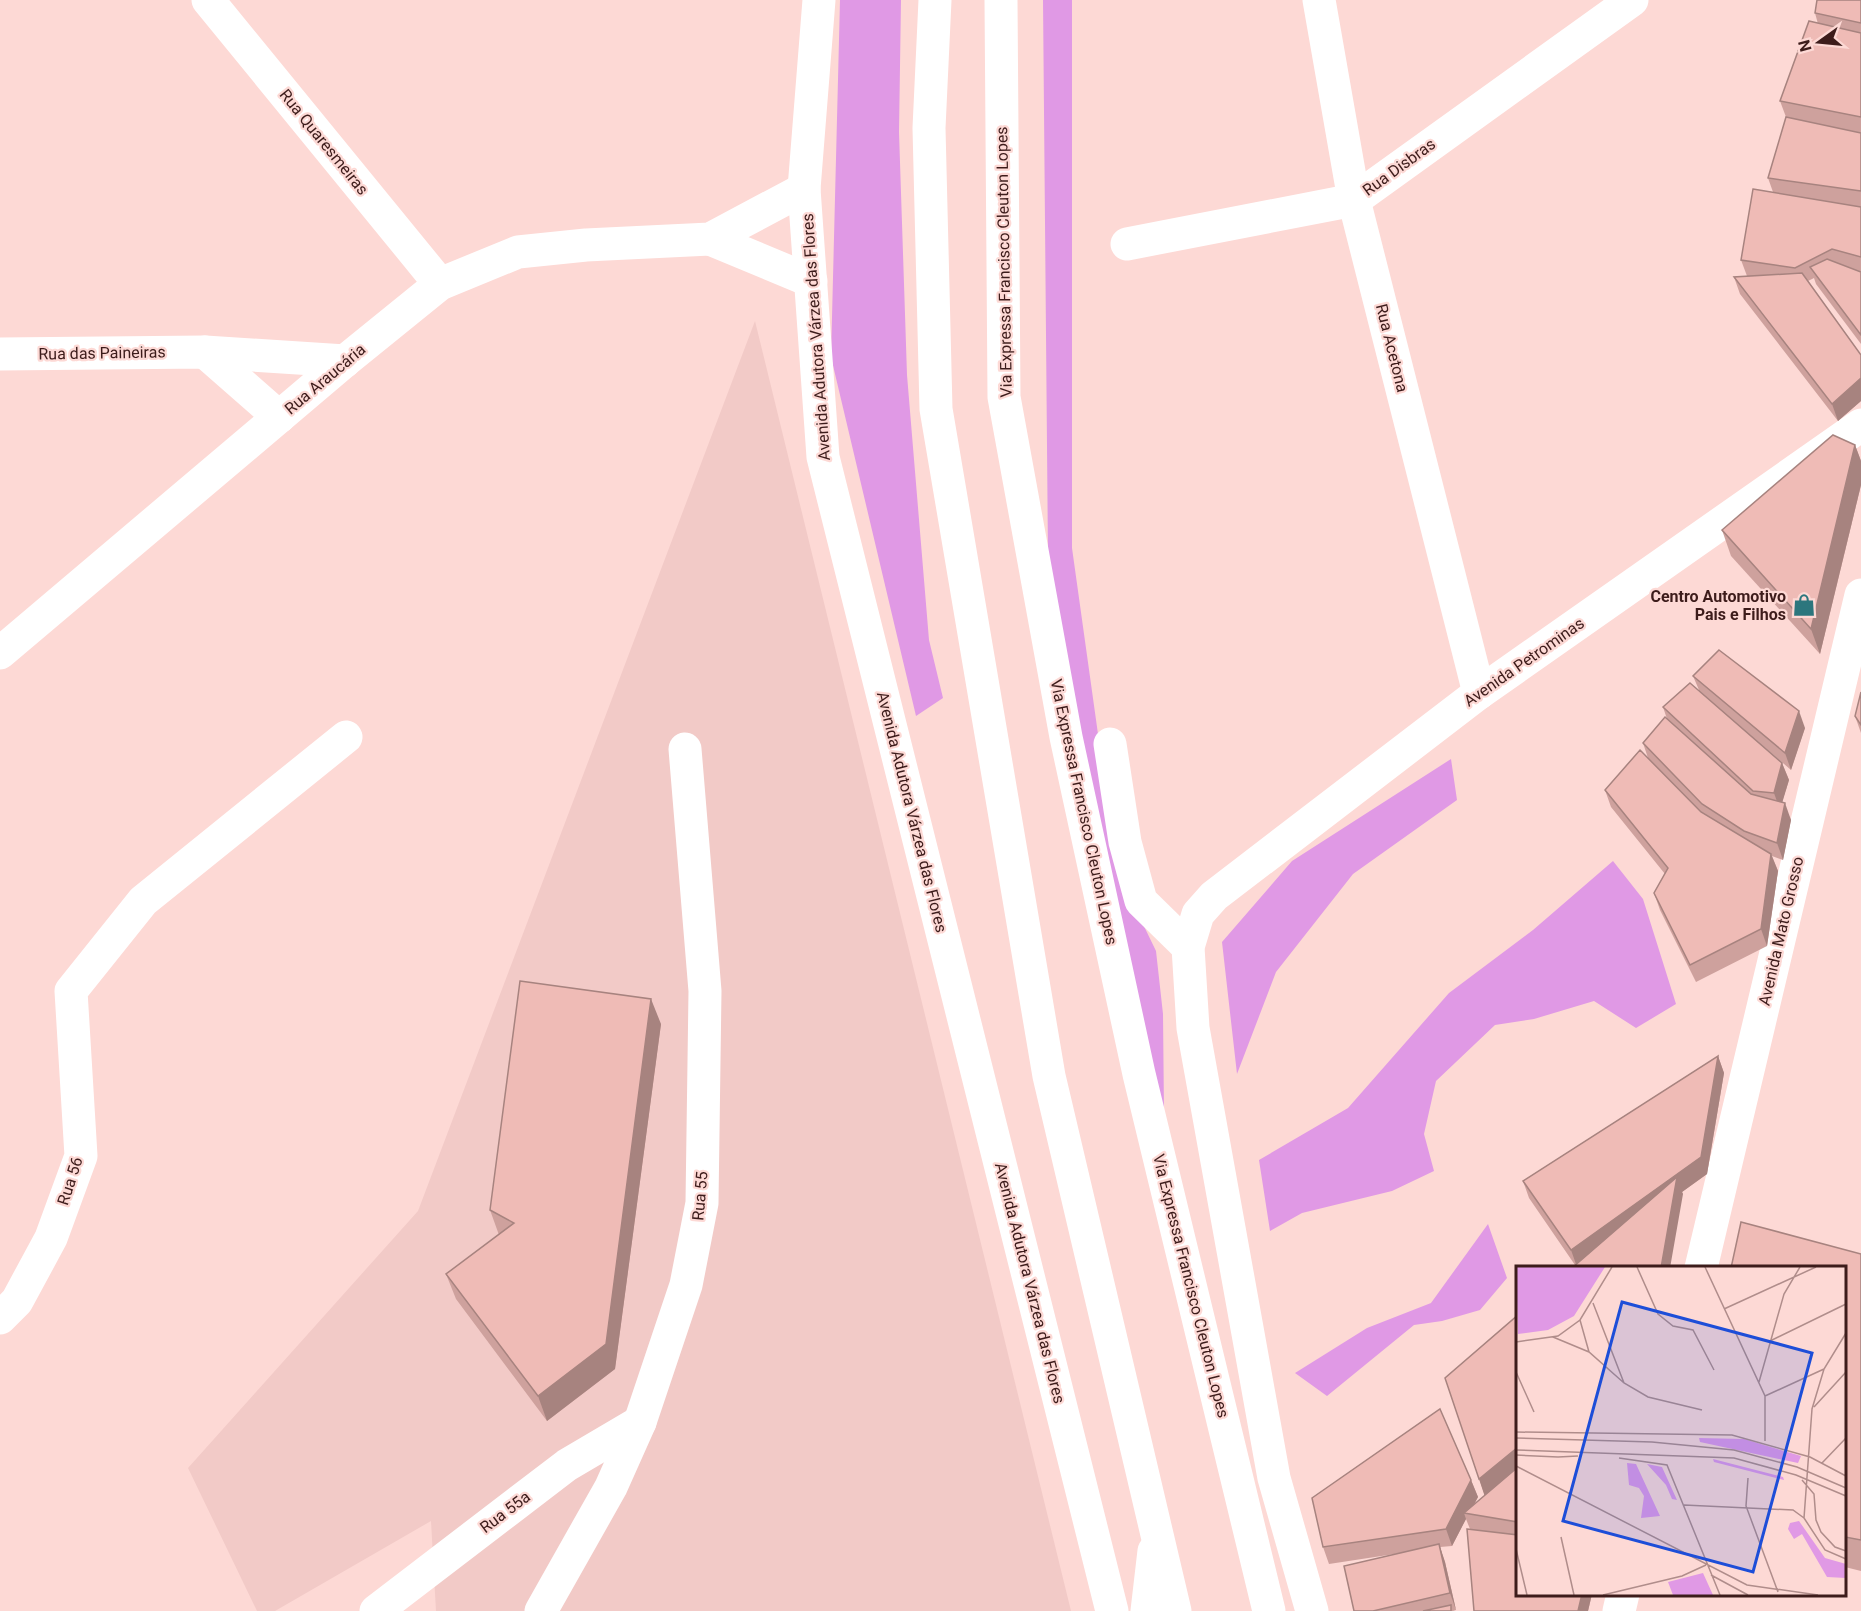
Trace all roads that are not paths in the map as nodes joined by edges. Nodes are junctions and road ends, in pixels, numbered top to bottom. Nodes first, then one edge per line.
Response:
1 (208, 0) edge
2 (819, 0) edge
3 (935, 0) edge
4 (1001, 0) edge
5 (1319, 0) edge
6 (1632, 0) edge
7 (804, 189) junction
8 (1354, 200) junction
9 (710, 239) junction
10 (1127, 244) dead end
11 (811, 281) junction
12 (440, 284) junction
13 (205, 352) junction
14 (0, 354) edge
15 (345, 361) junction
16 (279, 417) junction
17 (1861, 425) edge
18 (1861, 595) edge
19 (0, 653) edge
20 (1479, 693) junction
21 (346, 737) dead end
22 (1110, 744) dead end
23 (685, 749) dead end
24 (1188, 947) junction
25 (1701, 1266) edge
26 (0, 1318) edge
27 (640, 1422) junction
28 (1157, 1532) junction
29 (1623, 1596) edge
30 (376, 1611) edge
31 (541, 1611) edge
32 (1112, 1611) edge
33 (1147, 1611) edge
34 (1176, 1611) edge
35 (1269, 1611) edge
36 (1312, 1611) edge
37 (1619, 1611) edge

1 - 12 main road, Rua Quaresmeiras
2 - 7 main road, Avenida Adutora Várzea das Flores
3 - 28 main road
4 - 35 main road, Via Expressa Francisco Cleuton Lopes
5 - 8 main road, Rua Acetona
6 - 8 main road, Rua Disbras
7 - 9 main road, Rua Araucária
7 - 11 main road, Avenida Adutora Várzea das Flores
8 - 10 main road, Rua Disbras
8 - 20 main road, Rua Acetona
9 - 11 main road, Rua Araucária
9 - 12 main road, Rua Araucária
11 - 32 main road, Avenida Adutora Várzea das Flores
12 - 15 main road, Rua Araucária
13 - 14 main road, Rua das Paineiras
13 - 15 main road, Rua das Paineiras
13 - 16 main road
15 - 16 main road, Rua Araucária
16 - 19 main road, Rua Araucária
17 - 20 main road, Avenida Petrominas
18 - 25 main road, Avenida Mato Grosso
20 - 24 main road, Avenida Petrominas
21 - 26 main road, Rua 56
22 - 24 main road
23 - 27 main road, Rua 55
24 - 36 main road
27 - 30 main road, Rua 55a
27 - 31 main road, Rua 55
28 - 33 main road
28 - 34 main road
29 - 37 main road

